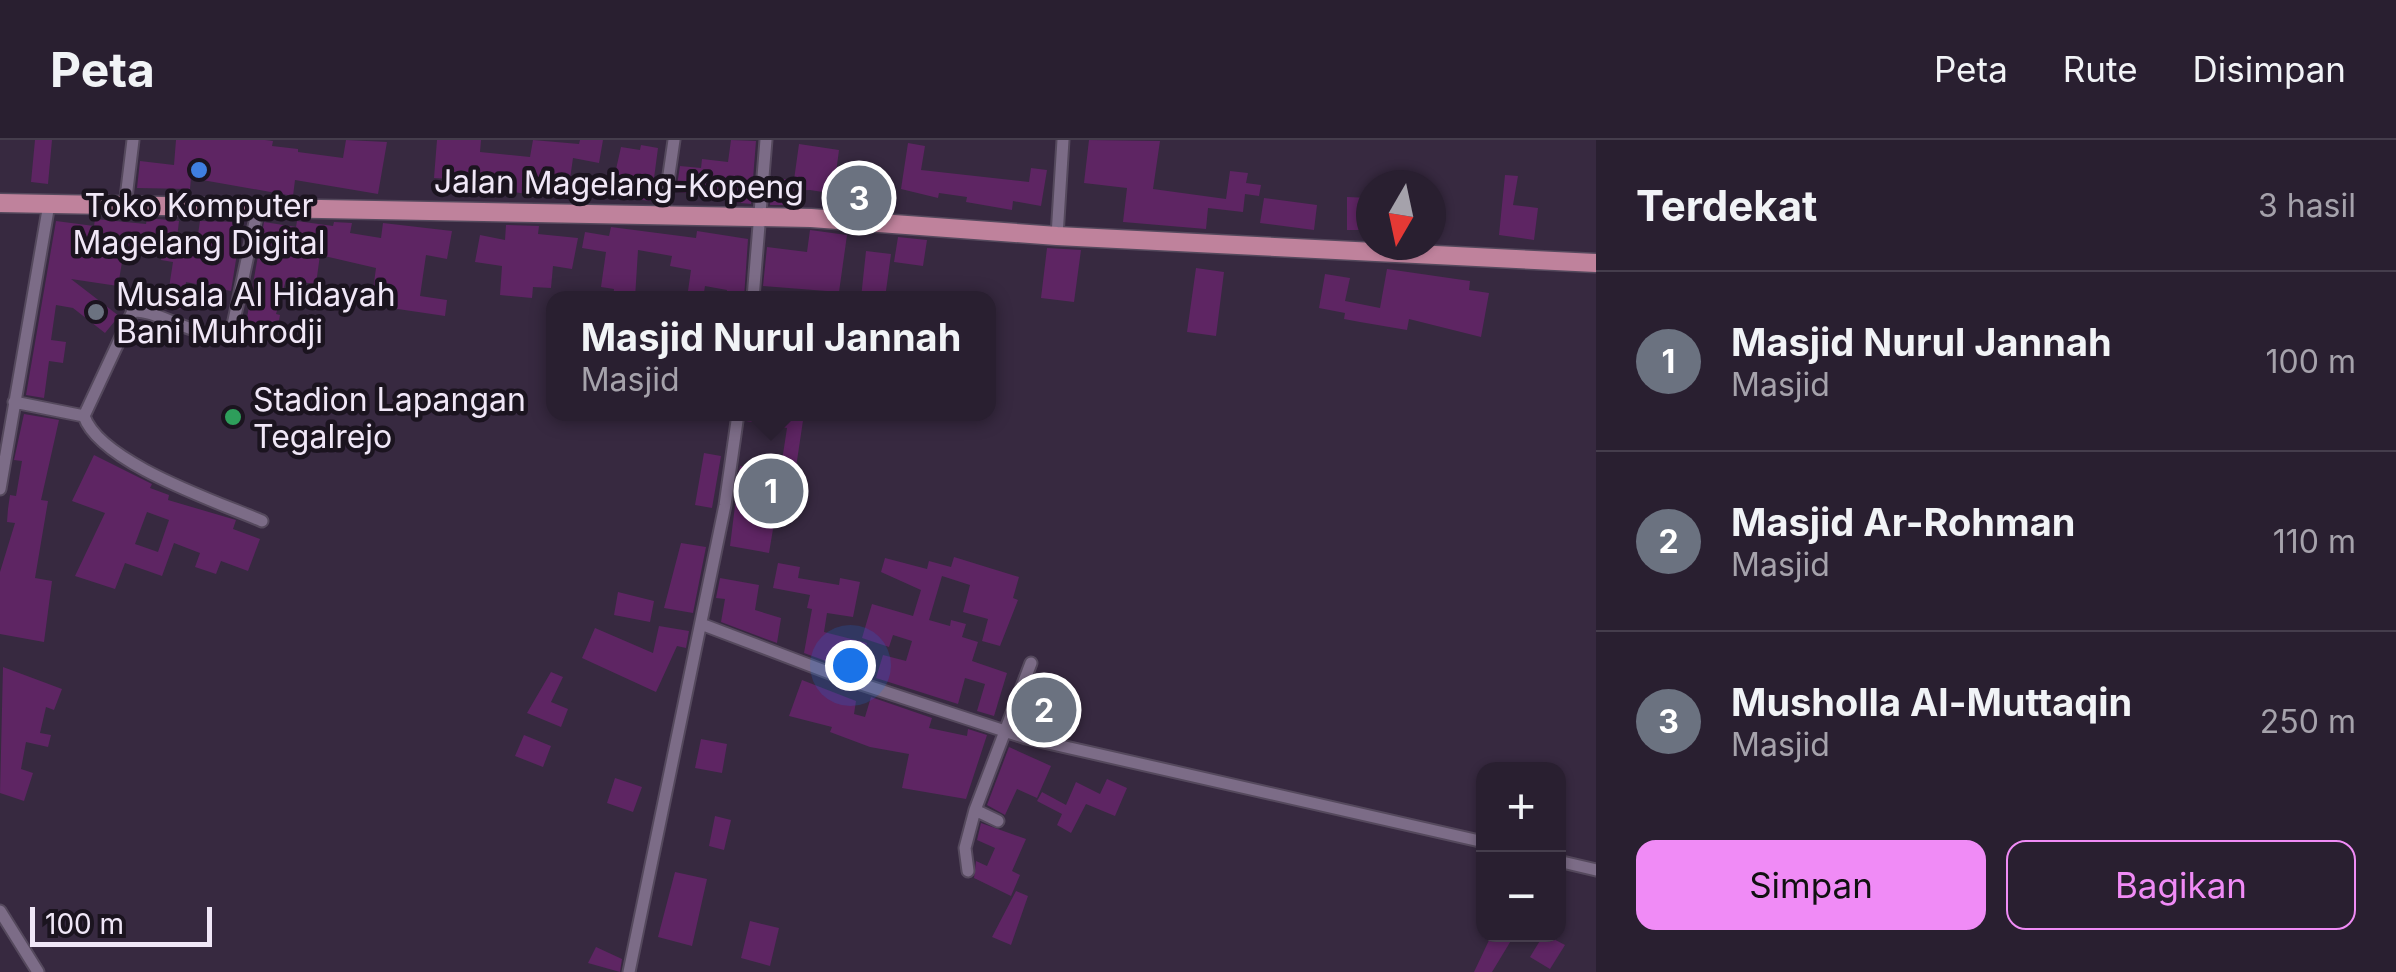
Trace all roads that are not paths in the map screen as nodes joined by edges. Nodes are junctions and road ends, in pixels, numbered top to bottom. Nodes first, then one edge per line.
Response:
1 (133, 140) edge
2 (674, 140) edge
3 (766, 140) edge
4 (1063, 140) edge
5 (0, 203) edge
6 (50, 204) junction
7 (125, 206) junction
8 (258, 208) junction
9 (663, 216) junction
10 (758, 217) junction
11 (1057, 236) junction
12 (1596, 263) edge
13 (755, 291) edge
14 (14, 402) junction
15 (84, 416) junction
16 (737, 421) edge
17 (1, 473) edge
18 (0, 490) edge
19 (262, 522) dead end
20 (701, 624) junction
21 (1031, 663) dead end
22 (1005, 731) junction
23 (976, 810) junction
24 (998, 820) dead end
25 (1476, 840) edge
26 (1566, 863) edge
27 (1596, 870) edge
28 (968, 871) dead end
29 (0, 911) edge
30 (38, 972) edge
31 (629, 972) edge

1 - 7 street
2 - 9 street
3 - 10 street
4 - 11 street
5 - 6 main road, Jalan Magelang-Kopeng
6 - 7 main road, Jalan Magelang-Kopeng
6 - 14 street
7 - 8 main road, Jalan Magelang-Kopeng
8 - 9 main road, Jalan Magelang-Kopeng
8 - 15 street
9 - 10 main road, Jalan Magelang-Kopeng
10 - 11 main road, Jalan Magelang-Kopeng
10 - 13 street
11 - 12 main road, Jalan Magelang-Kopeng
14 - 15 street
14 - 17 street
15 - 19 street
16 - 20 street
17 - 18 street
20 - 22 street
20 - 31 street
21 - 22 street
22 - 23 street
22 - 25 street
23 - 24 street
23 - 28 street
26 - 27 street
29 - 30 street

